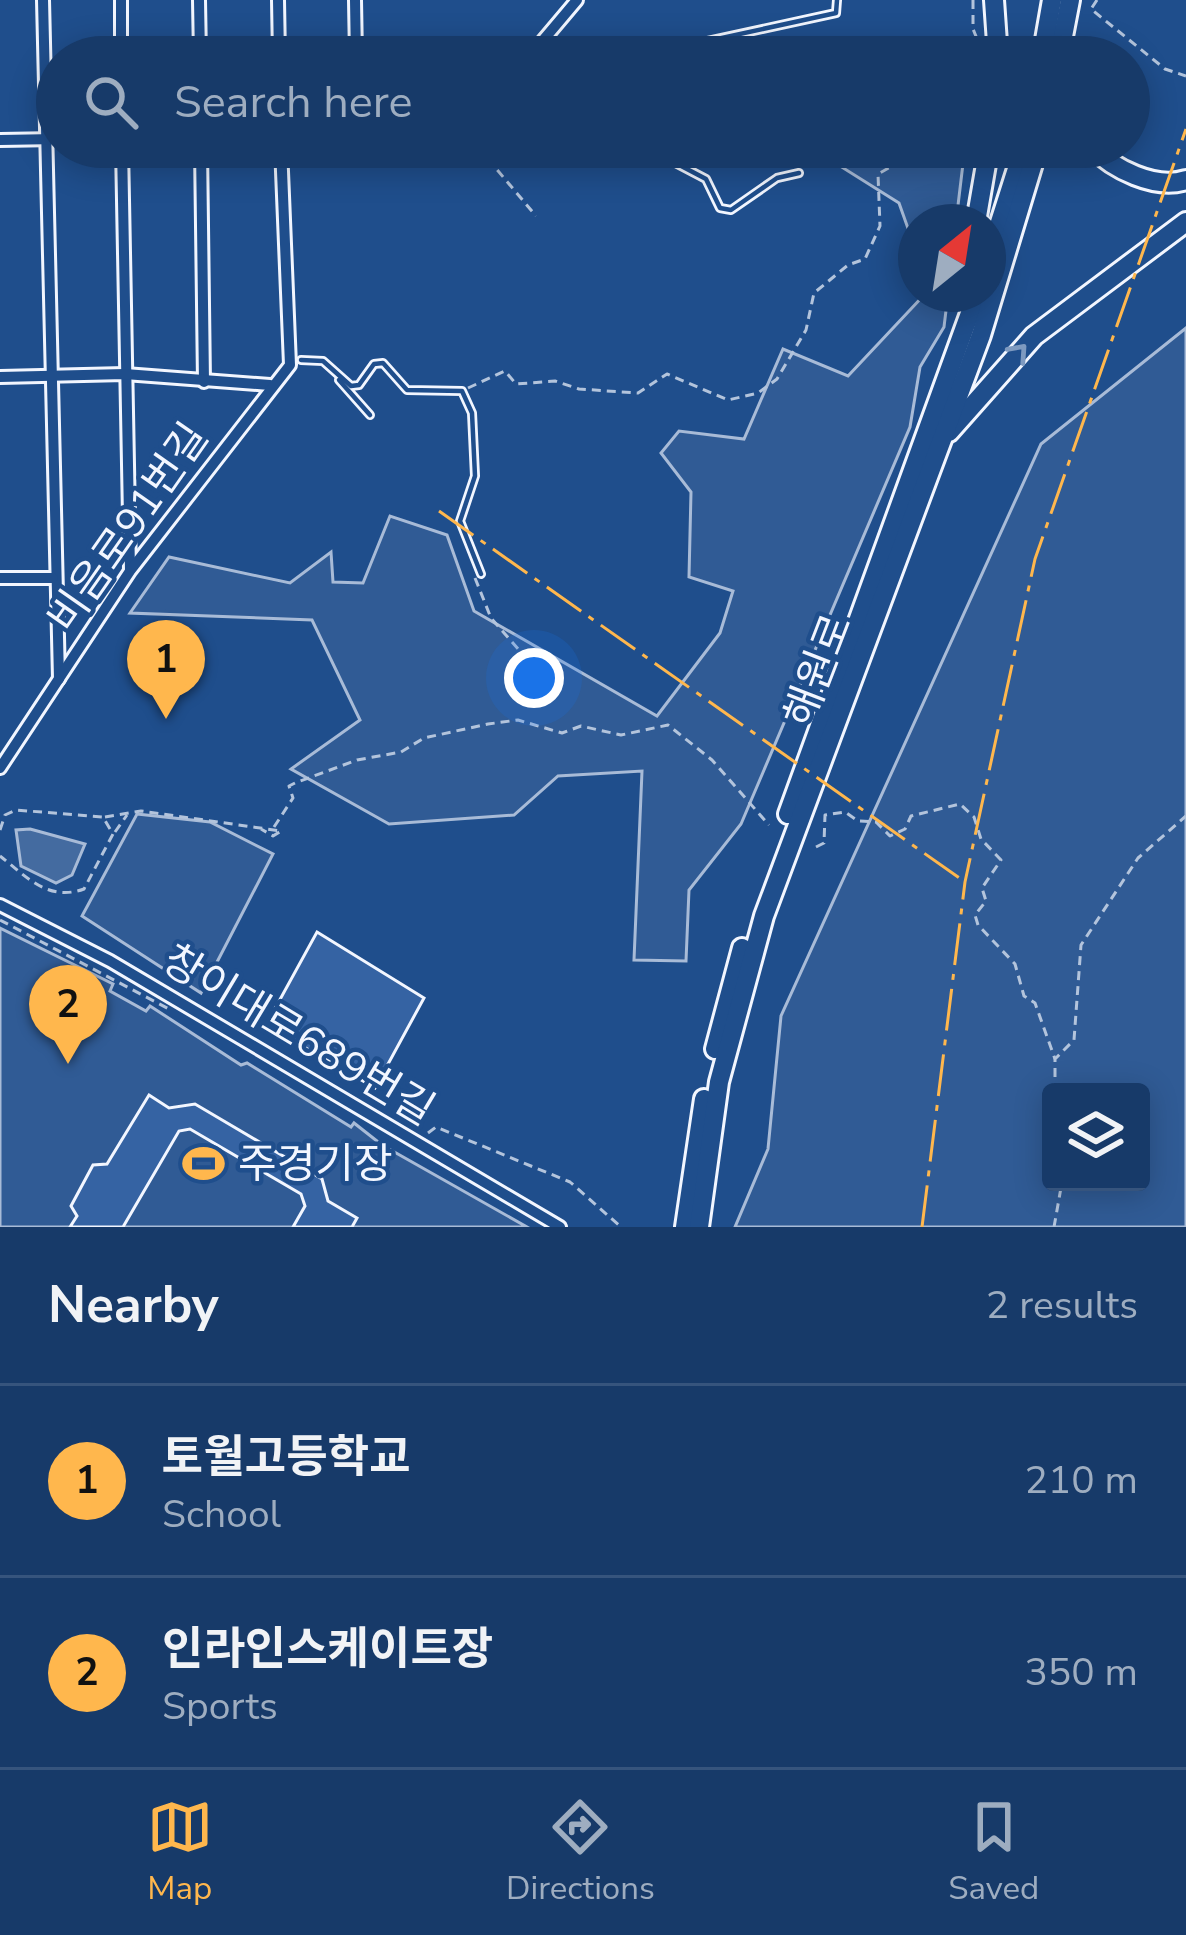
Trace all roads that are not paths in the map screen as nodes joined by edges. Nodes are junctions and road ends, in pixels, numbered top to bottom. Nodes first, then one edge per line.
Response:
1 (44, 0) edge
2 (121, 0) edge
3 (199, 0) edge
4 (278, 0) edge
5 (355, 0) edge
6 (577, 0) edge
7 (836, 0) edge
8 (994, 0) edge
9 (1070, 0) edge
10 (46, 36) edge
11 (121, 36) edge
12 (200, 36) edge
13 (279, 36) edge
14 (356, 36) edge
15 (547, 36) edge
16 (730, 36) edge
17 (997, 36) edge
18 (1063, 36) edge
19 (1070, 36) edge
20 (36, 139) edge
21 (0, 140) edge
22 (52, 168) edge
23 (122, 168) edge
24 (201, 168) edge
25 (282, 168) edge
26 (685, 168) edge
27 (985, 168) edge
28 (1017, 168) edge
29 (1032, 168) edge
30 (1121, 168) edge
31 (800, 173) dead end
32 (1186, 180) edge
33 (979, 204) edge
34 (1006, 204) edge
35 (1186, 222) edge
36 (971, 312) edge
37 (291, 348) junction
38 (302, 360) joint
39 (125, 374) junction
40 (0, 376) edge
41 (51, 376) junction
42 (335, 376) junction
43 (204, 382) junction
44 (270, 385) junction
45 (370, 415) dead end
46 (942, 440) junction
47 (130, 571) junction
48 (481, 574) dead end
49 (0, 578) edge
50 (53, 578) junction
51 (59, 682) junction
52 (0, 768) edge
53 (0, 904) edge
54 (560, 1227) edge
55 (685, 1227) edge
56 (699, 1227) edge

1 - 10 street
2 - 11 street
3 - 12 street
4 - 13 street
5 - 14 street
6 - 15 street
7 - 16 lane
8 - 17 highway
9 - 18 highway
9 - 19 highway
20 - 21 street
22 - 41 street
23 - 39 street
24 - 43 street
25 - 37 street
26 - 31 lane
27 - 33 highway
28 - 34 highway
29 - 46 highway, 해원로
30 - 32 highway
46 -> 35 highway
36 - 55 highway, 해원로
37 - 38 street
37 - 44 street, 비음로91번길
38 - 42 lane
39 - 41 street
39 - 43 street
39 - 47 street
40 - 41 street
41 - 50 street
42 - 45 lane
42 - 48 lane
43 - 44 street
44 - 47 street, 비음로91번길
46 - 56 highway, 해원로
47 - 51 street, 비음로91번길
49 - 50 street
50 - 51 street
51 - 52 street, 비음로91번길
53 - 54 street, 창이대로689번길

